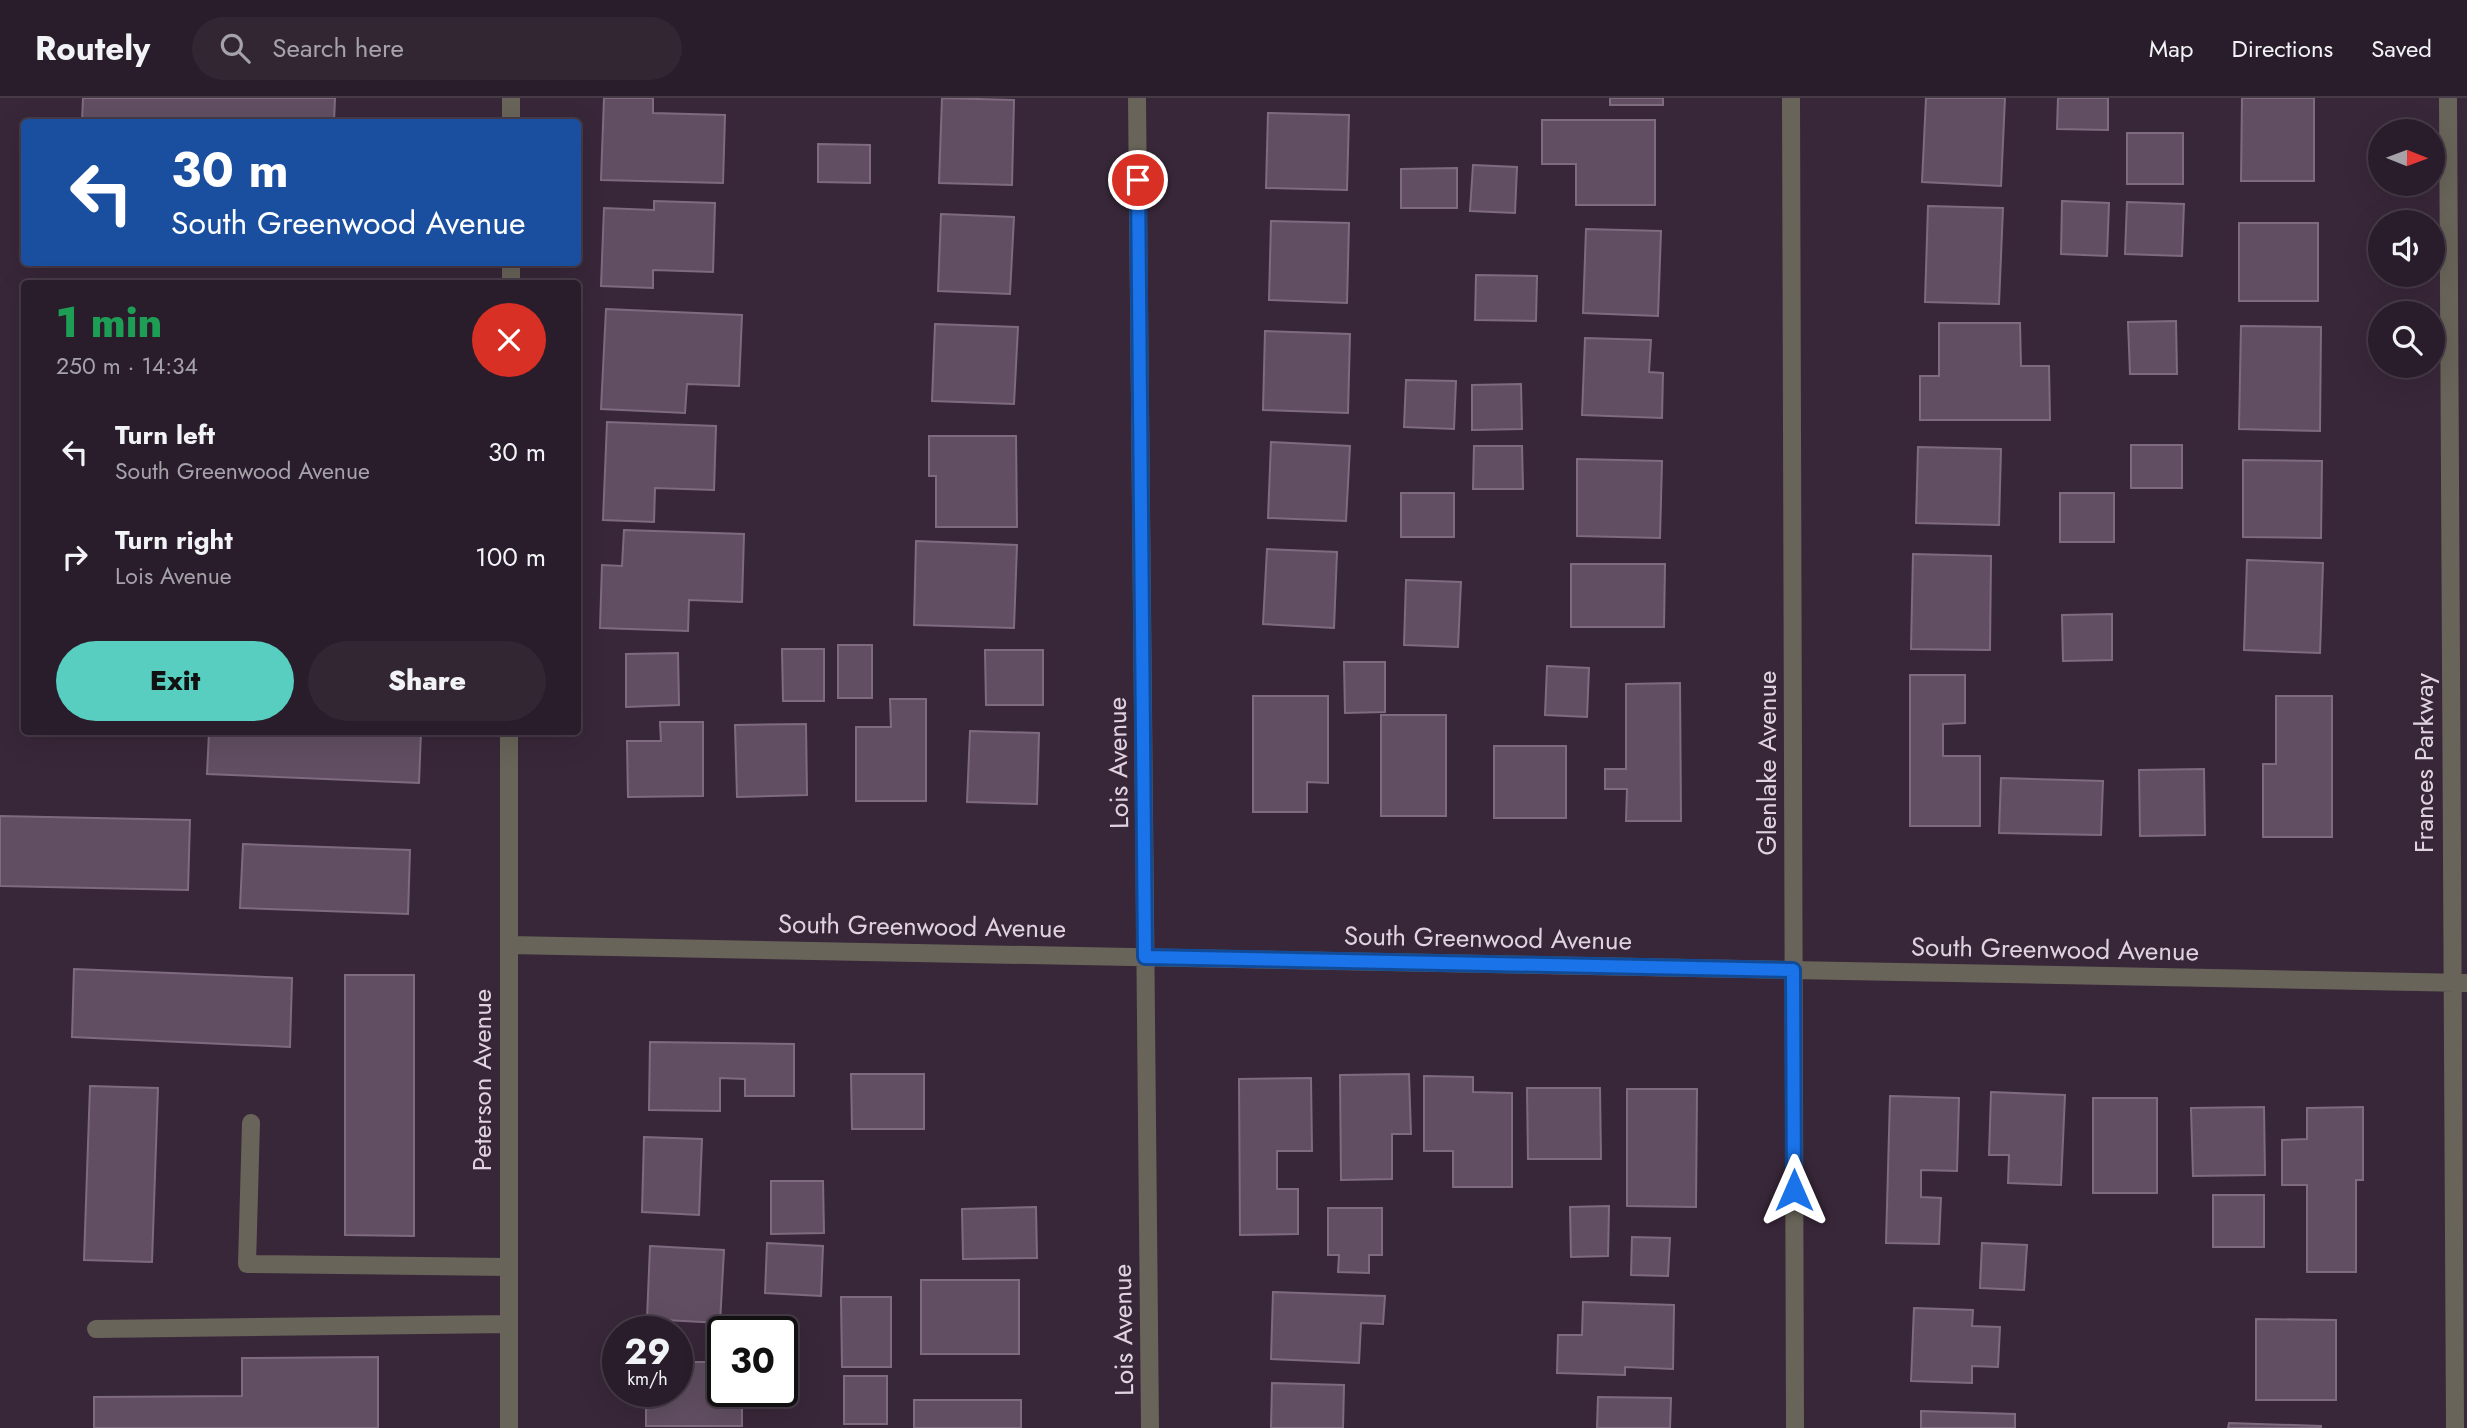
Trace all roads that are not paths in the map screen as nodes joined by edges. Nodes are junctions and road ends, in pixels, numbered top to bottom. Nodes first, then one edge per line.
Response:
1 (511, 98) edge
2 (1138, 98) edge
3 (1791, 98) edge
4 (2448, 98) edge
5 (511, 119) edge
6 (509, 735) edge
7 (509, 945) junction
8 (1145, 957) junction
9 (1793, 970) junction
10 (2460, 983) edge
11 (251, 1123) dead end
12 (508, 1267) junction
13 (509, 1324) junction
14 (96, 1329) dead end
15 (509, 1428) edge
16 (1150, 1428) edge
17 (1795, 1428) edge
18 (2455, 1428) edge

1 - 5 street
2 - 8 street, Lois Avenue
3 - 9 street, Glenlake Avenue
4 - 10 street, Frances Parkway
6 - 7 street, Peterson Avenue
7 - 8 street, South Greenwood Avenue
7 - 12 street, Peterson Avenue
8 - 9 street, South Greenwood Avenue
8 - 16 street, Lois Avenue
9 - 10 street, South Greenwood Avenue
9 - 17 street, Glenlake Avenue
10 - 18 street, Frances Parkway
11 - 12 street
12 - 13 street, Peterson Avenue
13 - 14 street
13 - 15 street, Peterson Avenue

